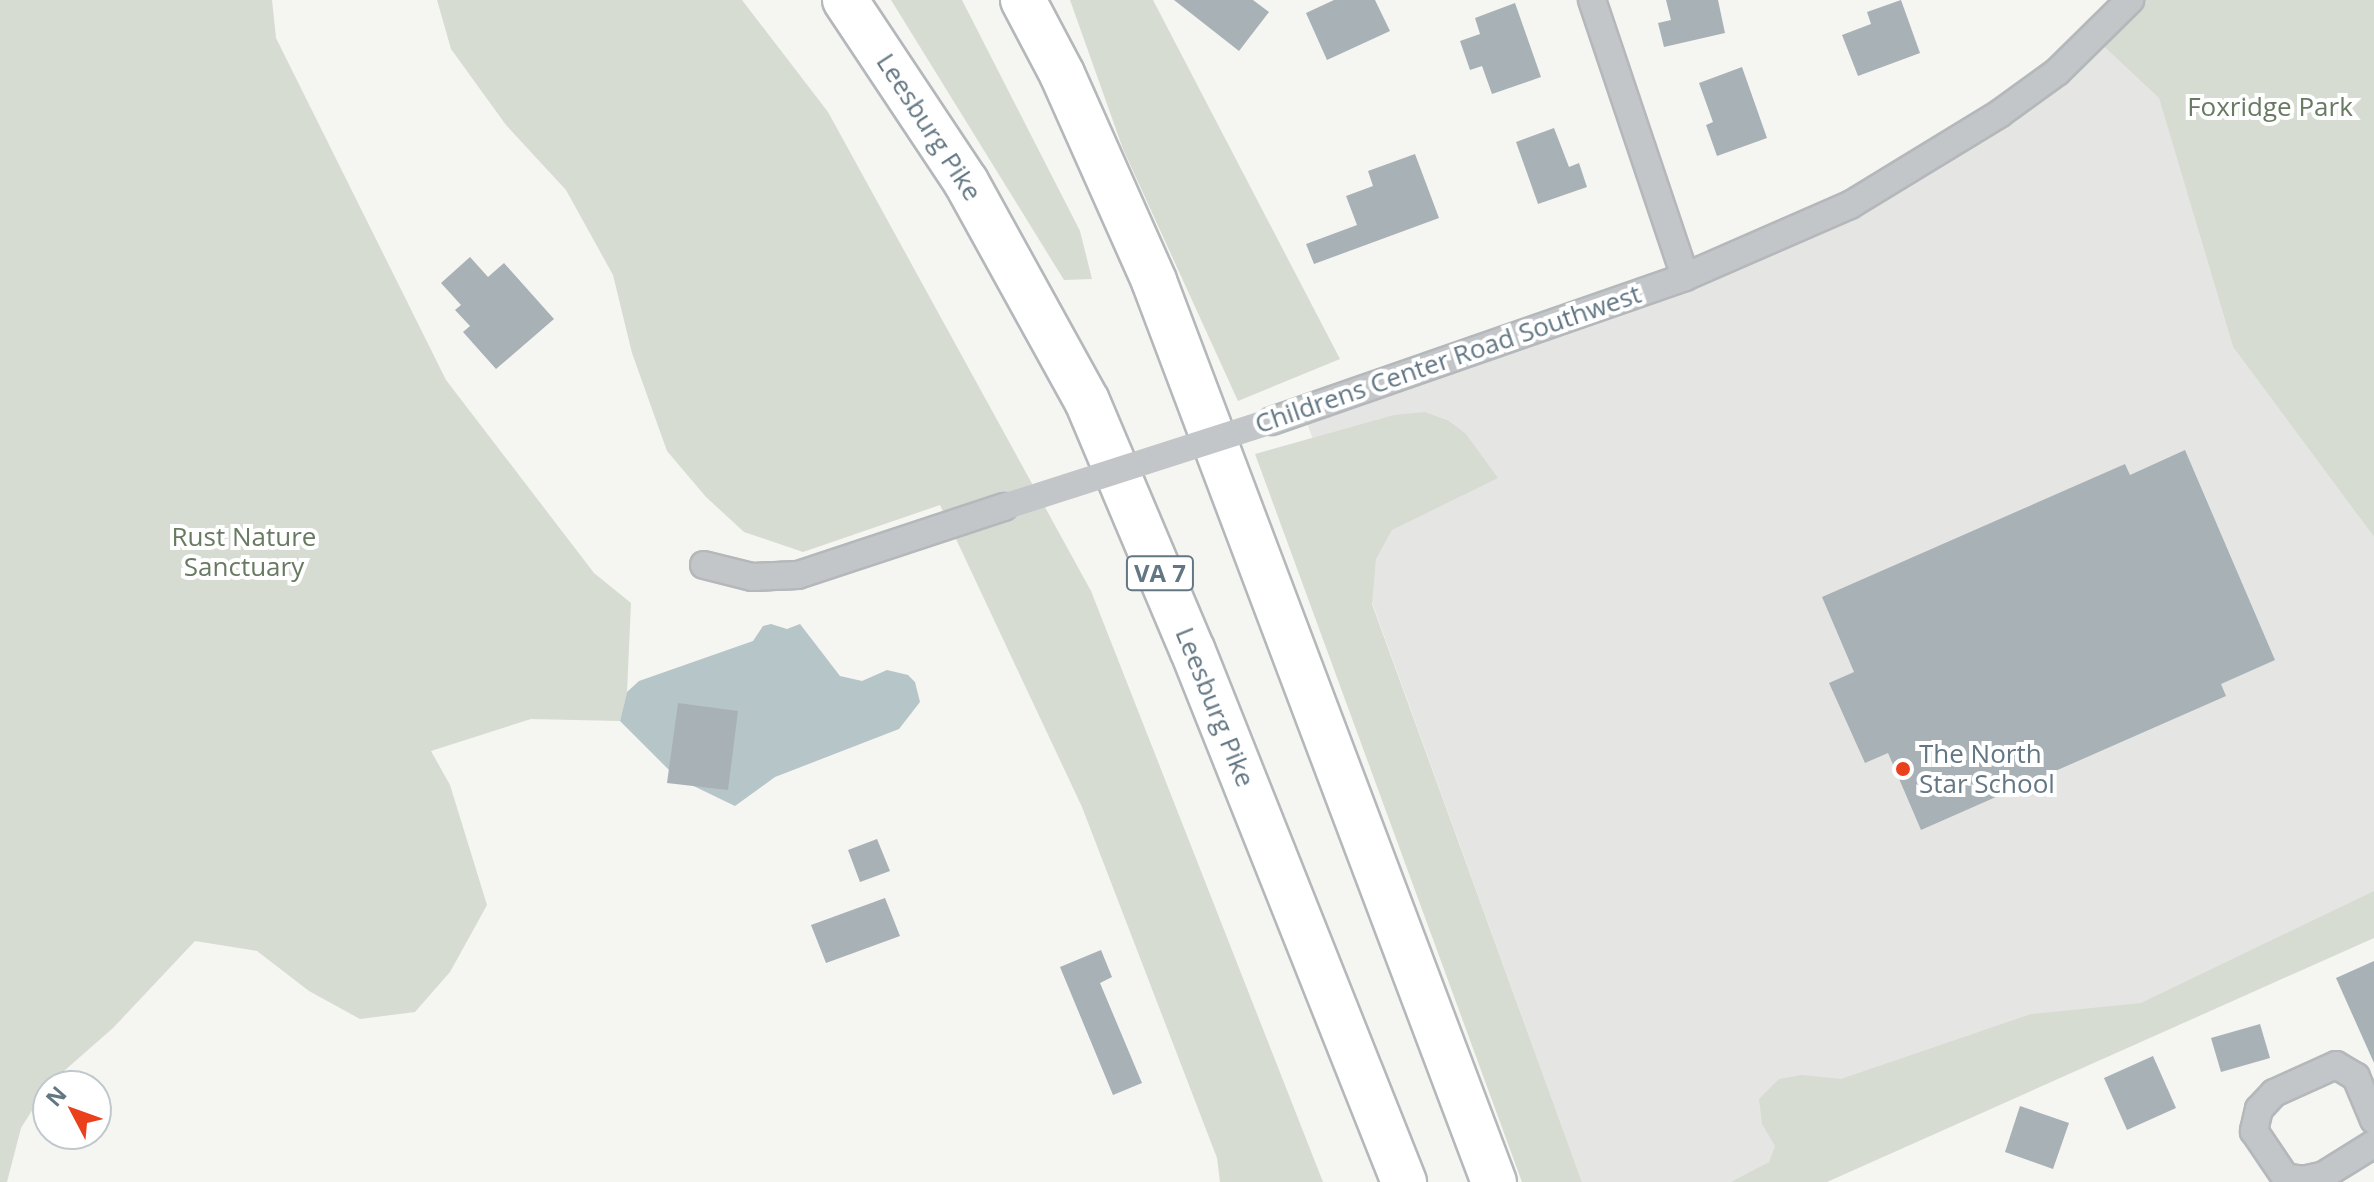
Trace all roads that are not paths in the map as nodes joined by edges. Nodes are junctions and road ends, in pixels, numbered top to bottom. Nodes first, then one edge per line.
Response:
1 (845, 0) edge
2 (1023, 0) edge
3 (1592, 0) edge
4 (2130, 0) edge
5 (1685, 277) junction
6 (704, 565) dead end
7 (2374, 1120) edge
8 (2374, 1144) edge
9 (1404, 1182) edge
10 (1494, 1182) edge

1 - 9 highway, Leesburg Pike / VA 7
2 - 10 highway
3 - 5 street
4 - 5 street, Childrens Center Road Southwest
5 - 6 street, Childrens Center Road Southwest, bridge
7 - 8 street

